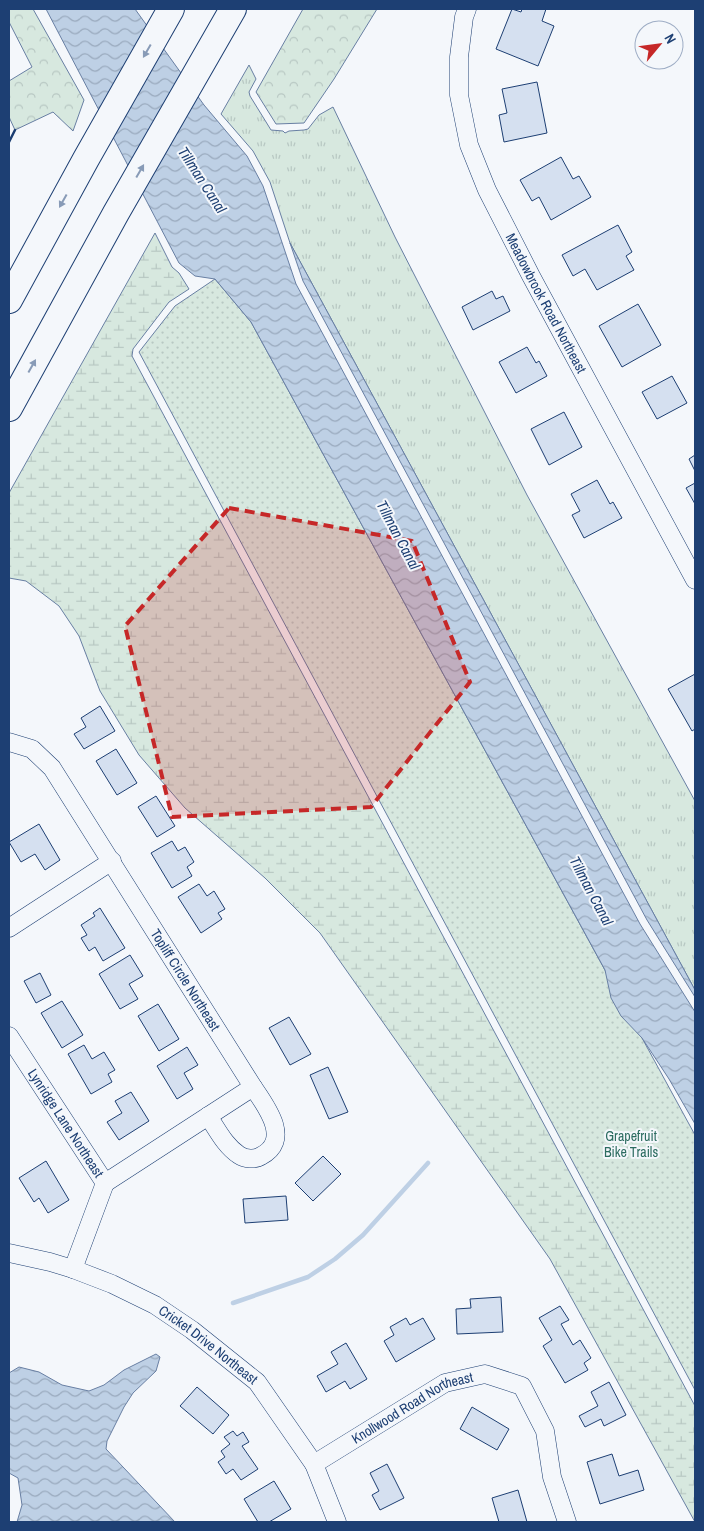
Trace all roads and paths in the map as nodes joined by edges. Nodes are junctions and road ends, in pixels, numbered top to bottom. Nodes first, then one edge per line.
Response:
1 (171, 9) edge
2 (467, 9) edge
3 (228, 18) edge
4 (9, 300) edge
5 (9, 408) edge
6 (695, 580) edge
7 (9, 742) edge
8 (112, 861) junction
9 (9, 928) edge
10 (9, 1036) edge
11 (253, 1087) junction
12 (208, 1116) junction
13 (105, 1183) junction
14 (9, 1253) edge
15 (73, 1269) junction
16 (314, 1464) junction
17 (337, 1522) edge
18 (567, 1522) edge

1 -> 4 highway
2 - 6 street, Meadowbrook Road Northeast
5 -> 3 highway
7 - 8 street, Topliff Circle Northeast
8 - 9 street
8 - 11 street, Topliff Circle Northeast
10 - 13 street, Lynridge Lane Northeast
11 - 12 street
11 - 12 street
12 - 13 street
13 - 15 street, Lynridge Lane Northeast
14 - 15 street, Cricket Drive Northeast
15 - 16 street, Cricket Drive Northeast
16 - 17 street, Cricket Drive Northeast
16 - 18 street, Knollwood Road Northeast

